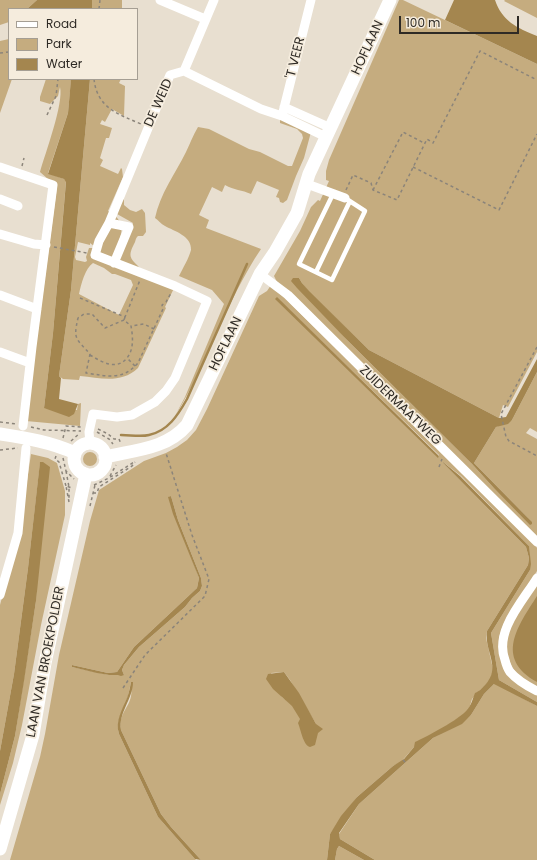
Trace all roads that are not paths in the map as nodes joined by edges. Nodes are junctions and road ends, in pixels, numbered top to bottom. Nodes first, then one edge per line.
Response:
1 (160, 0) edge
2 (214, 0) edge
3 (311, 0) edge
4 (390, 0) edge
5 (206, 19) junction
6 (184, 71) junction
7 (283, 112) junction
8 (328, 132) junction
9 (0, 167) edge
10 (307, 184) junction
11 (333, 194) junction
12 (346, 198) junction
13 (0, 200) edge
14 (18, 206) dead end
15 (109, 223) junction
16 (0, 234) edge
17 (46, 246) junction
18 (114, 262) junction
19 (316, 272) junction
20 (260, 274) junction
21 (0, 295) edge
22 (37, 309) junction
23 (0, 352) edge
24 (30, 363) junction
25 (23, 426) road end
26 (0, 434) edge
27 (88, 435) junction
28 (26, 448) dead end
29 (75, 453) junction
30 (105, 457) junction
31 (86, 474) junction
32 (537, 542) edge
33 (3, 574) edge
34 (537, 578) edge
35 (0, 595) edge
36 (537, 692) edge
37 (0, 849) edge

1 - 5 street
2 - 5 street
3 - 7 street, 'T VEER
4 - 8 main road, HOFLAAN
5 - 6 street
6 - 7 street, DE WEID
6 - 15 street, DE WEID
7 - 8 street, DE WEID
8 - 10 main road, HOFLAAN
9 - 17 street
10 - 11 street
10 - 20 main road, HOFLAAN
11 - 12 street
11 - 19 lane
12 - 19 lane
12 - 19 lane
13 - 14 street
15 - 18 street, DE WEID
15 - 18 street
16 - 17 street
17 - 22 street
18 - 27 street, DE WEID
20 - 30 main road, HOFLAAN
20 - 32 street, ZUIDERMAATWEG
21 - 22 street
22 - 24 street
23 - 24 street
24 - 25 street
26 - 29 main road
27 - 29 main road
27 - 30 main road
28 - 33 street
29 - 31 main road
30 - 31 main road
31 - 37 main road, LAAN VAN BROEKPOLDER
33 - 35 street
34 - 36 street

